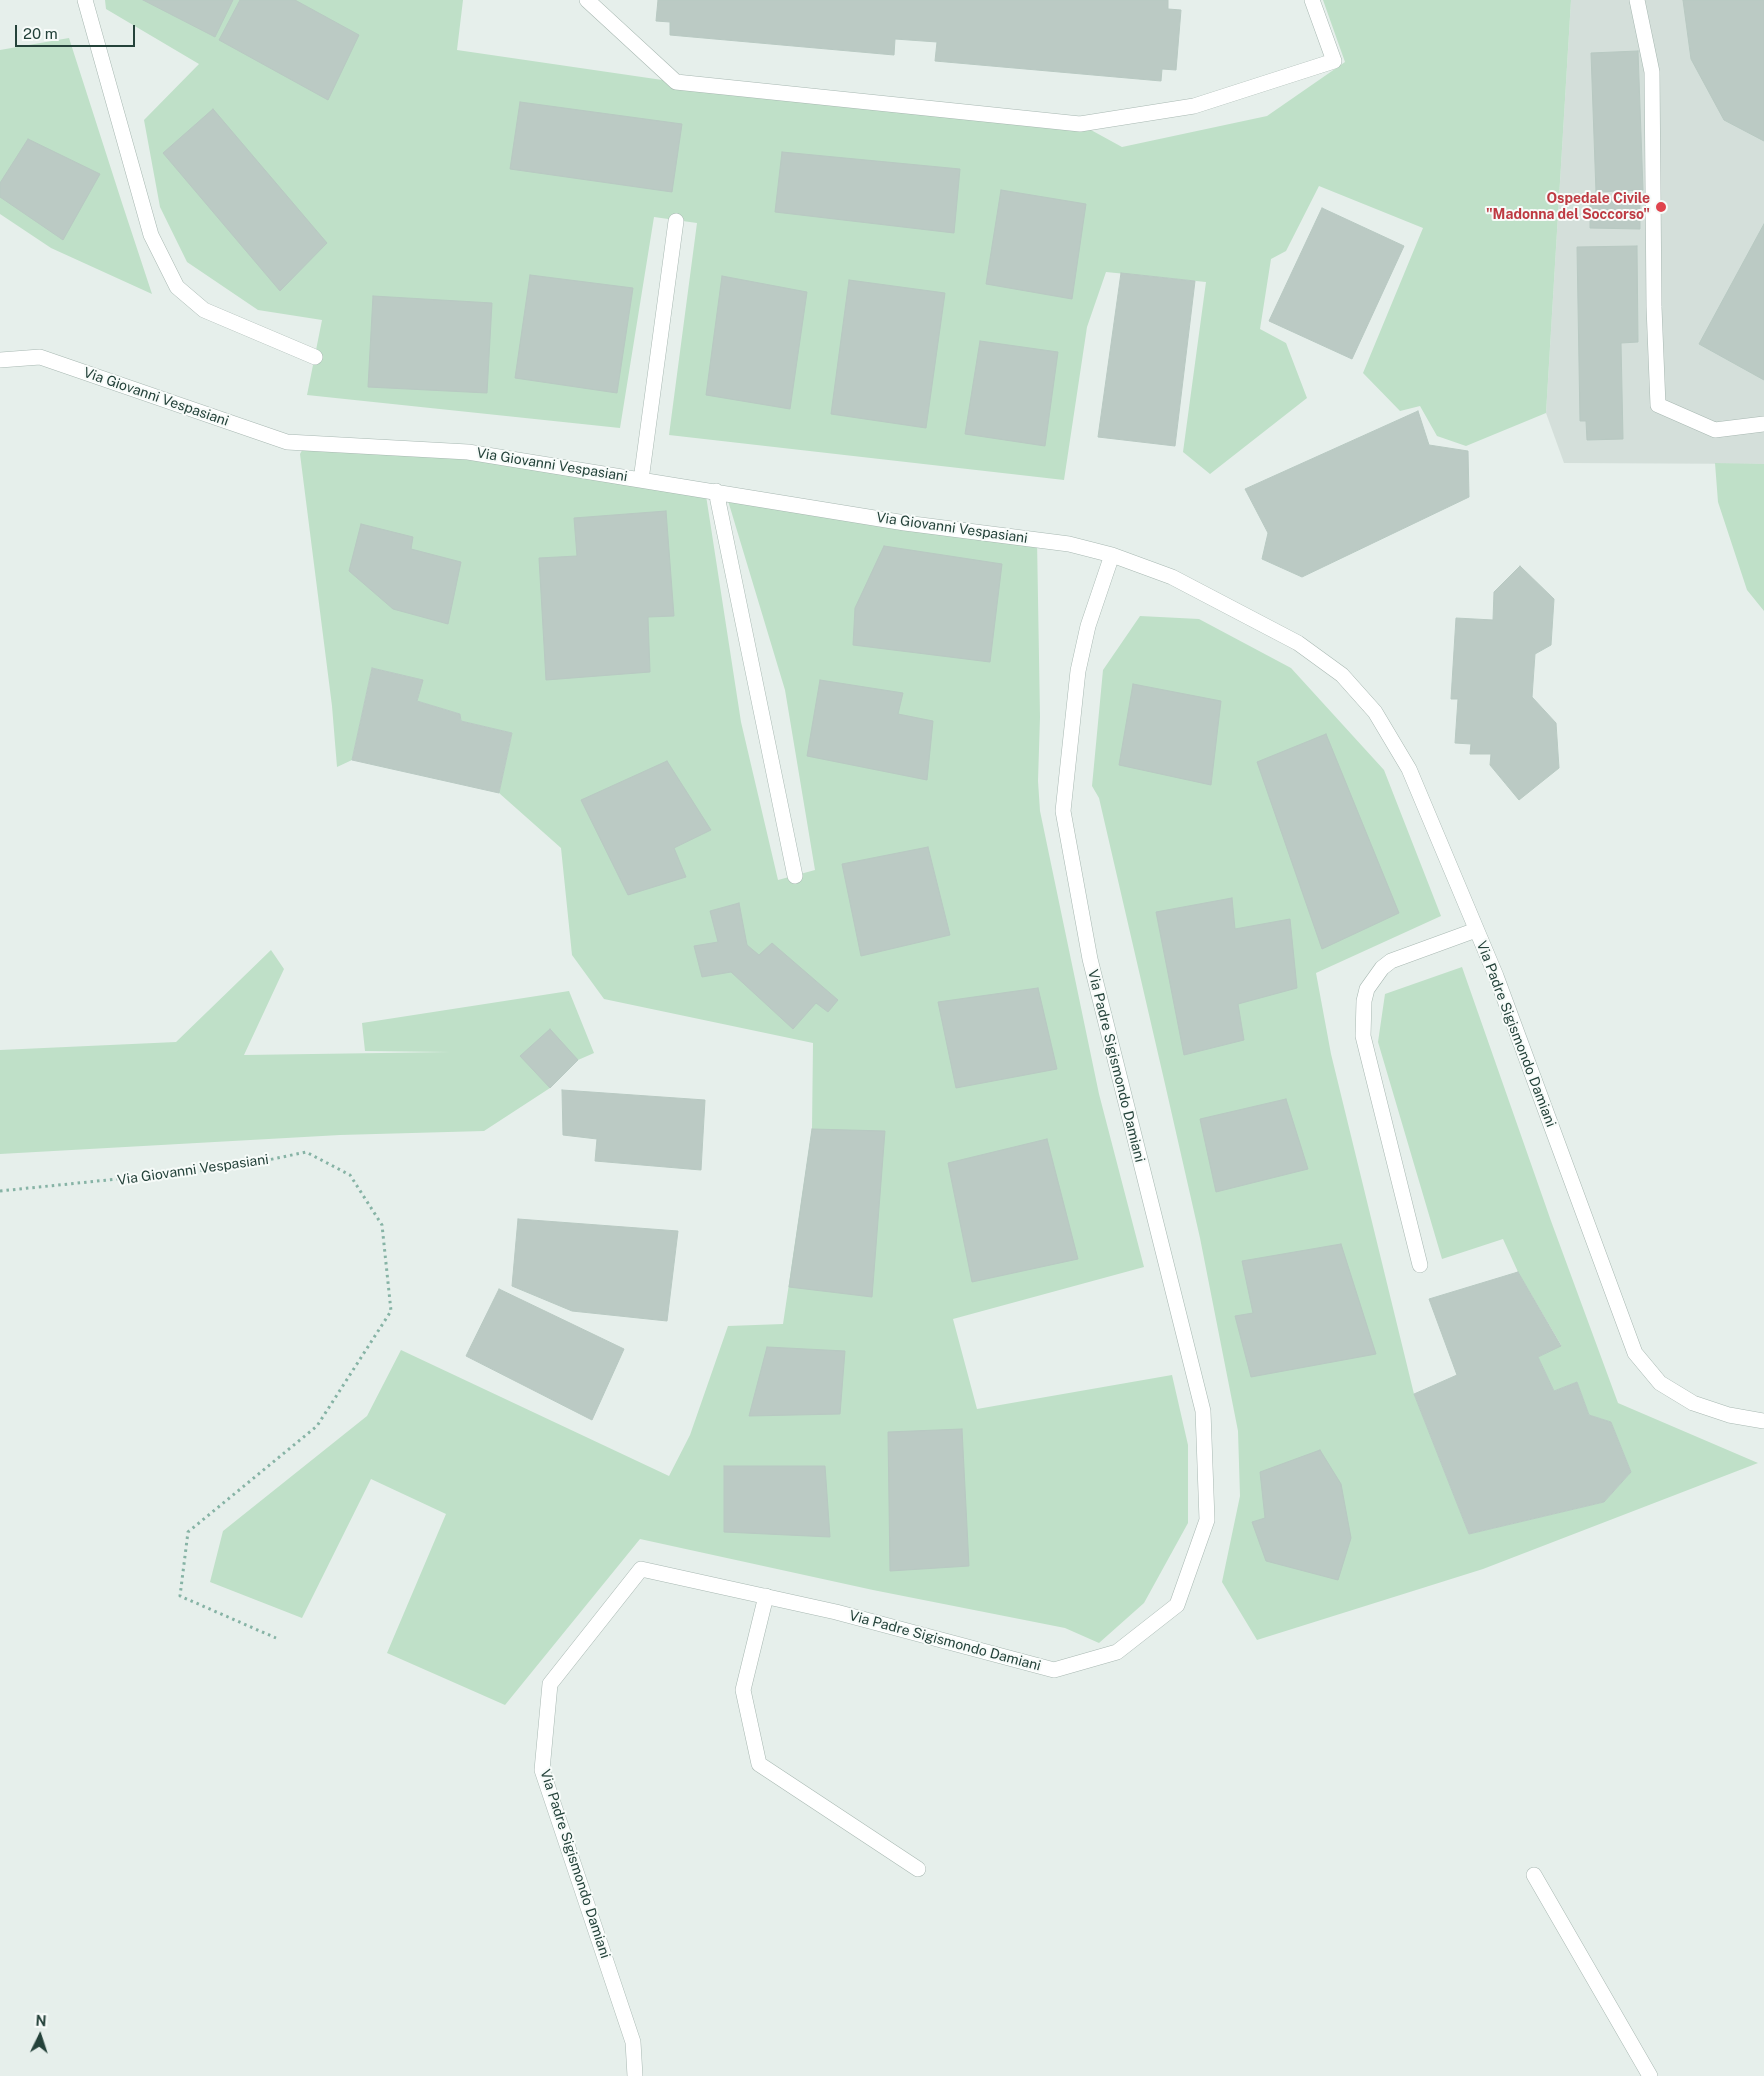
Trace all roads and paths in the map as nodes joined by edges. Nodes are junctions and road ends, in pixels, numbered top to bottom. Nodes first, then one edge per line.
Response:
1 (85, 0) edge
2 (587, 0) edge
3 (1312, 0) edge
4 (1637, 0) edge
5 (676, 221) dead end
6 (314, 357) dead end
7 (0, 360) edge
8 (1764, 424) edge
9 (641, 480) junction
10 (716, 491) junction
11 (1112, 555) junction
12 (795, 876) dead end
13 (1476, 930) junction
14 (0, 1191) edge
15 (1420, 1265) dead end
16 (1764, 1421) edge
17 (766, 1596) junction
18 (276, 1638) dead end
19 (918, 1869) dead end
20 (1534, 1876) dead end
21 (635, 2076) edge
22 (1650, 2076) edge

1 - 6 street
2 - 3 street
4 - 8 street
5 - 9 street
7 - 9 street, Via Giovanni Vespasiani
9 - 10 street, Via Giovanni Vespasiani
10 - 11 street, Via Giovanni Vespasiani
10 - 12 street
11 - 13 street, Via Padre Sigismondo Damiani
11 - 17 street, Via Padre Sigismondo Damiani
13 - 15 street
13 - 16 street, Via Padre Sigismondo Damiani
14 - 18 path, Via Giovanni Vespasiani
17 - 19 street
17 - 21 street, Via Padre Sigismondo Damiani
20 - 22 street

